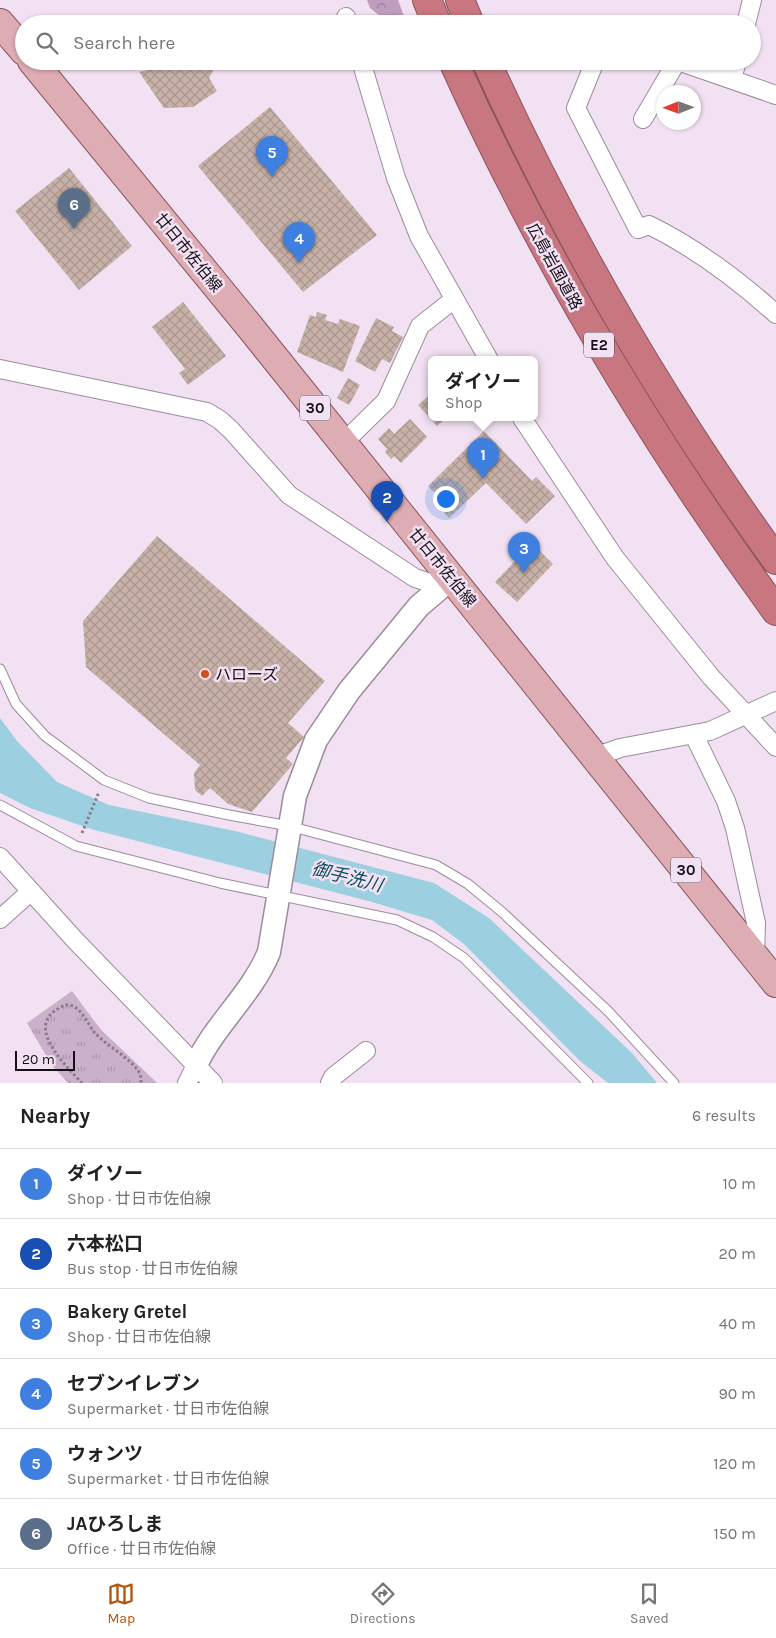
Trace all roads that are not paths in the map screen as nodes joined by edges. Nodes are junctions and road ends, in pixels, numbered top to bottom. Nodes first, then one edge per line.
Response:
1 (427, 0) edge
2 (460, 0) edge
3 (752, 0) edge
4 (433, 15) edge
5 (466, 15) edge
6 (748, 15) edge
7 (0, 22) edge
8 (15, 40) edge
9 (39, 70) edge
10 (364, 70) edge
11 (457, 70) edge
12 (490, 70) edge
13 (591, 70) edge
14 (673, 70) edge
15 (705, 70) edge
16 (734, 70) edge
17 (732, 79) junction
18 (776, 95) edge
19 (643, 119) dead end
20 (454, 300) junction
21 (776, 314) edge
22 (487, 356) edge
23 (0, 369) edge
24 (524, 421) edge
25 (343, 443) junction
26 (776, 560) edge
27 (446, 582) junction
28 (776, 610) edge
29 (0, 669) edge
30 (776, 701) edge
31 (747, 714) junction
32 (694, 735) junction
33 (776, 747) edge
34 (595, 757) junction
35 (0, 805) edge
36 (288, 831) junction
37 (0, 857) edge
38 (30, 892) junction
39 (279, 893) junction
40 (0, 920) edge
41 (755, 957) junction
42 (776, 983) edge
43 (366, 1051) dead end
44 (191, 1074) edge
45 (213, 1083) edge
46 (330, 1083) edge
47 (588, 1083) edge
48 (674, 1083) edge

1 - 4 highway
2 - 5 highway
3 - 6 street
7 - 8 main road
9 - 25 main road, 廿日市佐伯線 / 30
10 - 20 street
11 - 28 highway, 広島岩国道路 / E2
12 - 26 highway, 広島岩国道路 / E2
13 - 21 street
14 - 19 street
15 - 17 street
16 - 17 street
17 - 18 street
20 - 22 street
20 - 25 street
23 - 27 street
24 - 31 street
25 - 27 main road, 廿日市佐伯線 / 30
27 - 34 main road, 廿日市佐伯線 / 30
27 - 36 street
29 - 36 lane
30 - 31 street
31 - 32 street
31 - 33 street
32 - 34 street
32 - 41 street
34 - 41 main road, 廿日市佐伯線 / 30
35 - 39 lane
36 - 39 street
36 - 48 lane
37 - 38 street
38 - 40 street
38 - 44 street
39 - 44 street
39 - 47 lane
41 - 42 main road, 廿日市佐伯線 / 30
43 - 46 street
44 - 45 street

